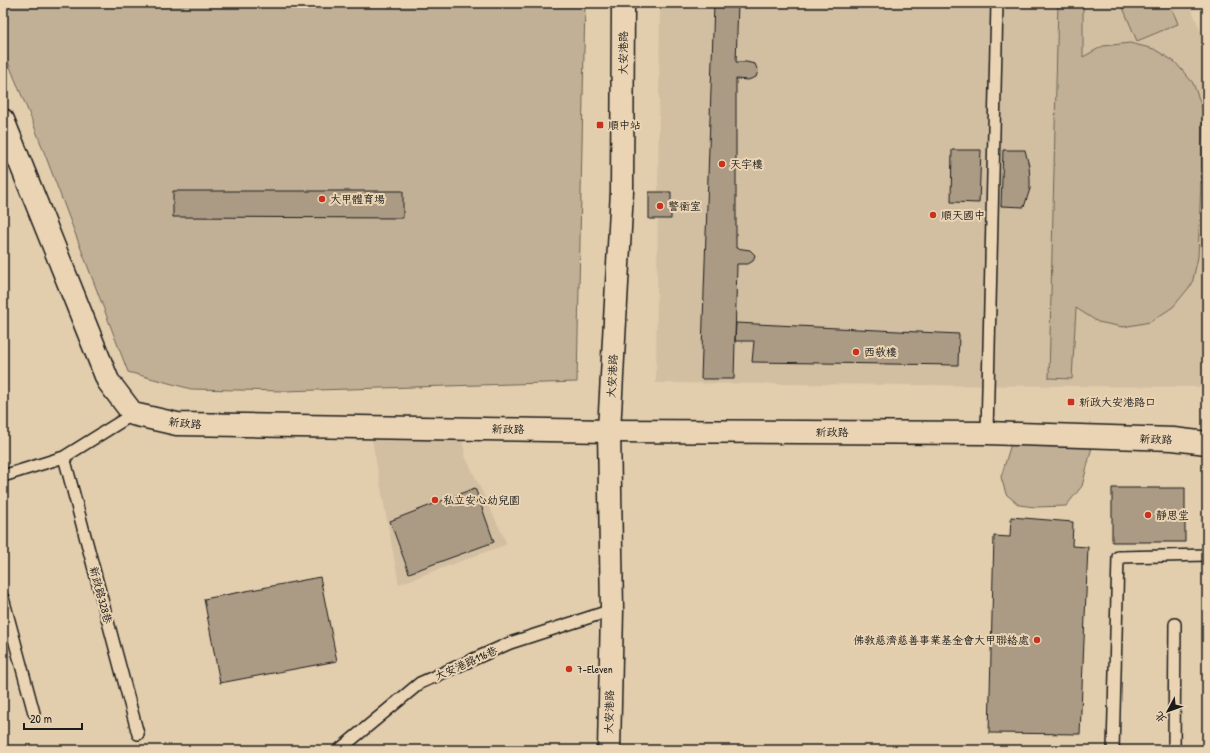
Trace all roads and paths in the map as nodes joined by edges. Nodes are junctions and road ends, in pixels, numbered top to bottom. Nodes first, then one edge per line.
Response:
1 (623, 3) edge
2 (997, 3) edge
3 (3, 120) edge
4 (133, 414) junction
5 (609, 431) junction
6 (987, 433) junction
7 (1207, 443) edge
8 (64, 457) junction
9 (3, 476) edge
10 (1207, 555) edge
11 (3, 598) edge
12 (612, 610) junction
13 (1175, 624) dead end
14 (34, 712) dead end
15 (138, 734) dead end
16 (339, 750) edge
17 (608, 750) edge
18 (1113, 750) edge
19 (1174, 750) edge

1 - 5 street, 大安港路
2 - 6 lane
3 - 4 street
4 - 5 street, 新政路
4 - 8 lane
5 - 6 street, 新政路
5 - 12 street, 大安港路
6 - 7 street, 新政路
8 - 9 lane
8 - 15 lane, 新政路328巷
10 - 18 lane
11 - 14 lane
12 - 16 lane, 大安港路116巷
12 - 17 street, 大安港路
13 - 19 lane

